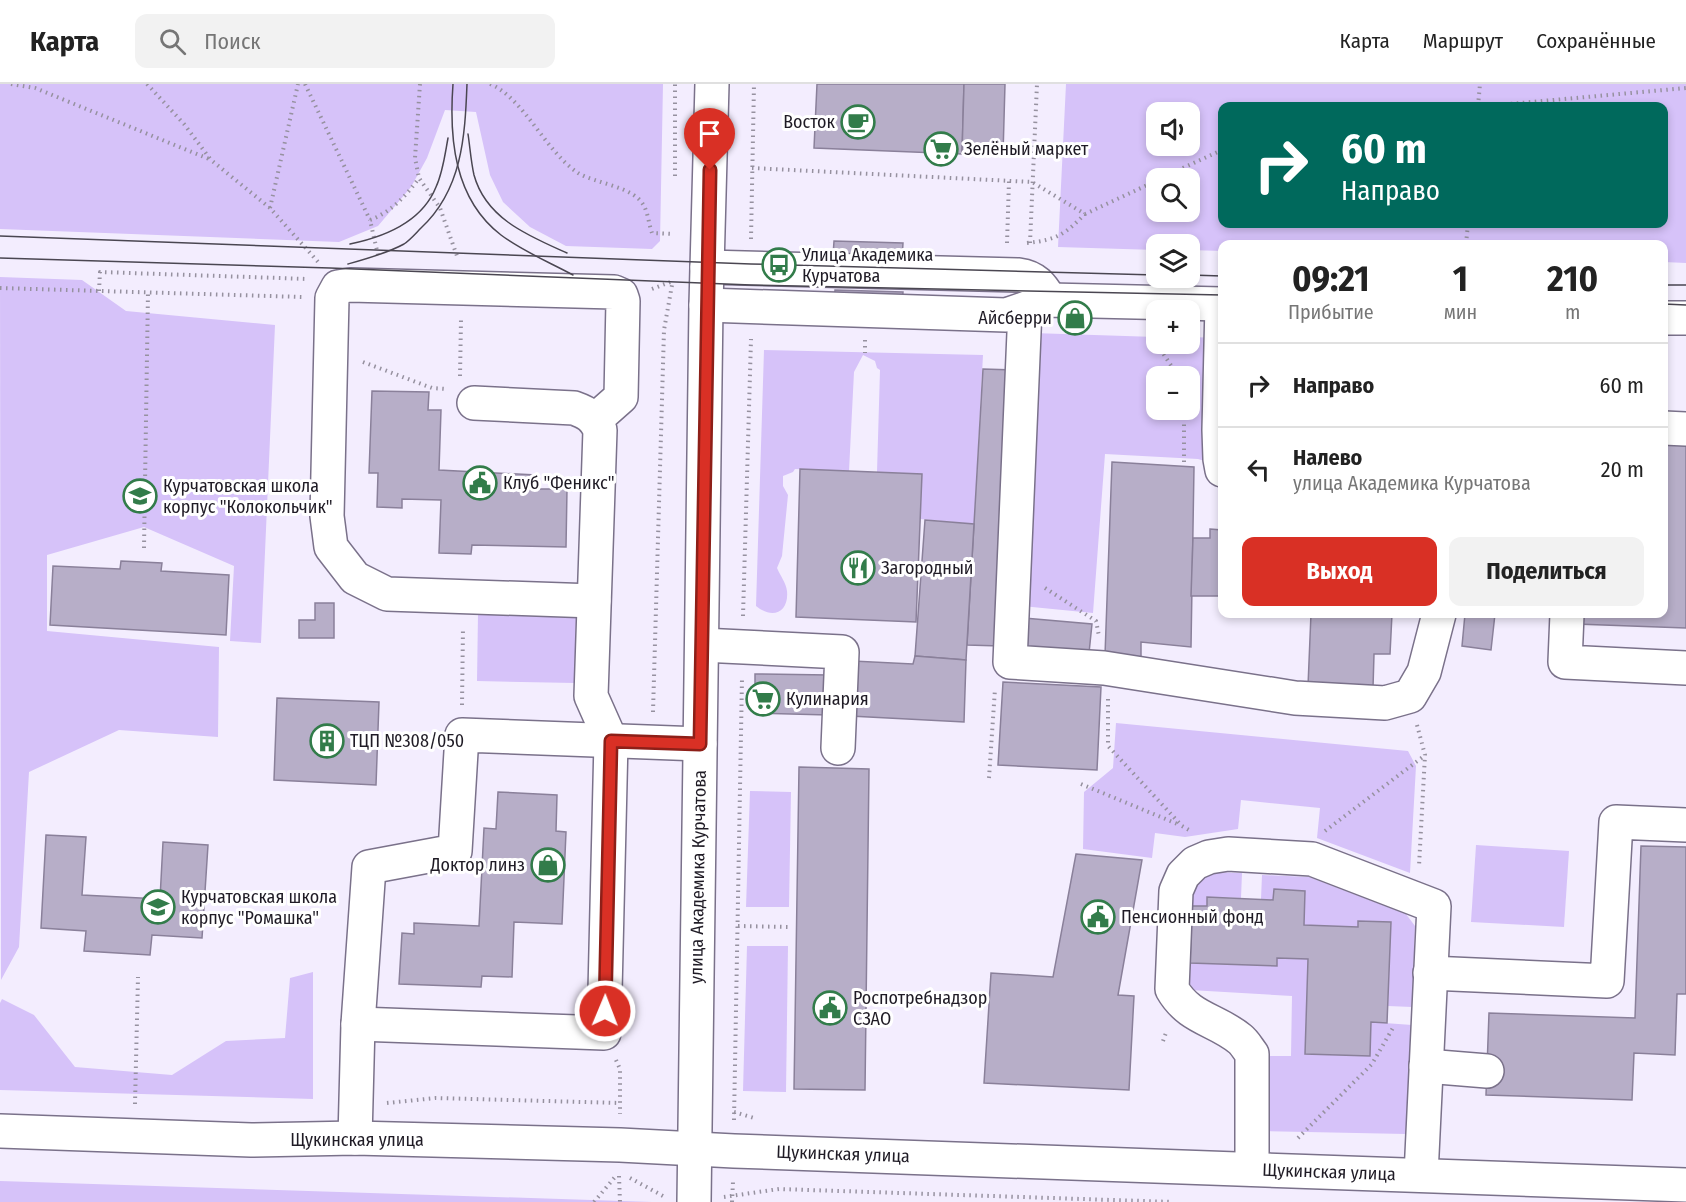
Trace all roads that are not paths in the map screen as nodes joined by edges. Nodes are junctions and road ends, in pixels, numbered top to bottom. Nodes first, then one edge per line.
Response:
1 (712, 84) edge
2 (707, 267) junction
3 (1037, 304) junction
4 (1218, 304) edge
5 (706, 305) junction
6 (1668, 318) edge
7 (1686, 318) edge
8 (467, 396) road end
9 (595, 420) junction
10 (1668, 428) edge
11 (1686, 429) edge
12 (594, 601) junction
13 (1438, 618) edge
14 (1567, 618) edge
15 (702, 645) junction
16 (1686, 668) edge
17 (611, 741) junction
18 (700, 744) junction
19 (838, 748) dead end
20 (1686, 825) edge
21 (1430, 973) junction
22 (358, 1024) junction
23 (1426, 1066) junction
24 (1487, 1071) dead end
25 (0, 1131) edge
26 (355, 1138) junction
27 (694, 1149) junction
28 (1252, 1169) junction
29 (1421, 1175) junction
30 (1686, 1185) edge
31 (694, 1202) edge

1 - 2 main road, улица Академика Курчатова
2 - 3 main road
2 - 5 main road, улица Академика Курчатова
3 - 4 main road
3 - 5 main road
3 - 13 main road
5 - 15 main road, улица Академика Курчатова
6 - 7 main road
8 - 9 main road
9 - 12 main road
9 - 12 main road
10 - 11 main road
12 - 17 main road
14 - 16 main road
15 - 18 main road, улица Академика Курчатова
15 - 19 main road
17 - 18 main road
17 - 22 main road
17 - 22 main road
18 - 27 main road, улица Академика Курчатова
20 - 21 main road
21 - 23 main road
21 - 28 main road
22 - 26 main road
23 - 24 main road
23 - 29 main road
25 - 26 main road, Щукинская улица
26 - 27 main road, Щукинская улица
27 - 28 main road, Щукинская улица
27 - 31 main road, улица Академика Курчатова
28 - 29 main road, Щукинская улица
29 - 30 main road, Щукинская улица

